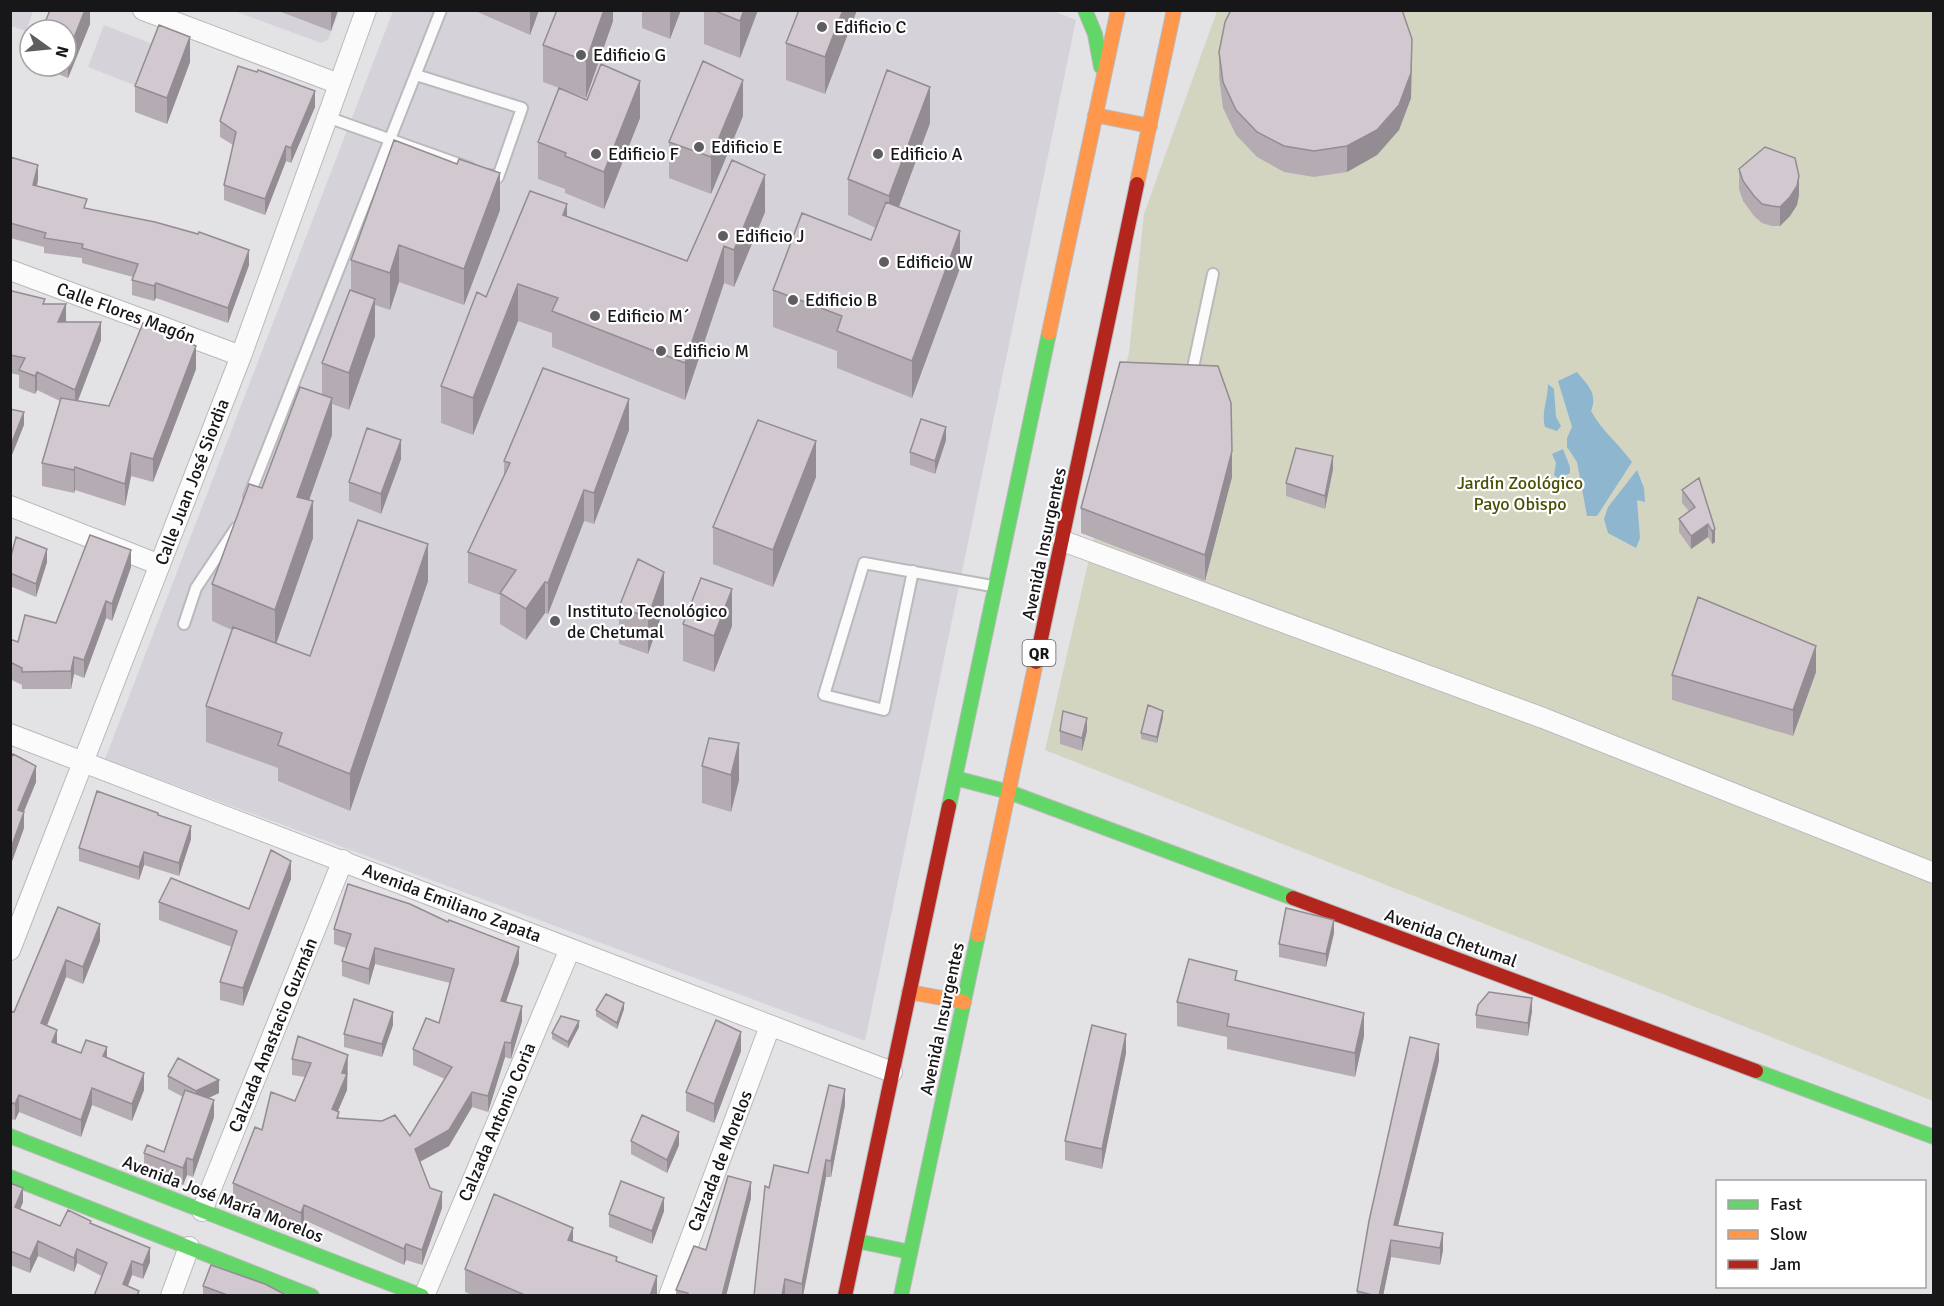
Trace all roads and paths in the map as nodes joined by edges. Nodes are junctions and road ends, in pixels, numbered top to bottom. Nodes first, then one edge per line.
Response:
1 (143, 10) edge
2 (366, 10) edge
3 (441, 10) edge
4 (1085, 10) edge
5 (1118, 10) edge
6 (1173, 11) edge
7 (417, 75) junction
8 (1103, 83) junction
9 (339, 84) junction
10 (1095, 115) junction
11 (327, 117) junction
12 (1150, 126) junction
13 (391, 140) junction
14 (10, 270) edge
15 (1213, 274) dead end
16 (241, 356) junction
17 (1178, 383) edge
18 (10, 506) edge
19 (1063, 541) junction
20 (160, 565) junction
21 (913, 571) junction
22 (995, 586) junction
23 (184, 624) dead end
24 (10, 734) edge
25 (84, 761) junction
26 (955, 778) junction
27 (1009, 792) junction
28 (343, 860) junction
29 (1934, 873) edge
30 (570, 949) junction
31 (10, 950) edge
32 (909, 992) junction
33 (964, 1002) junction
34 (770, 1026) junction
35 (892, 1072) junction
36 (10, 1136) edge
37 (1934, 1137) edge
38 (10, 1177) edge
39 (202, 1211) junction
40 (857, 1241) junction
41 (189, 1247) junction
42 (910, 1252) junction
43 (171, 1296) edge
44 (312, 1296) edge
45 (423, 1296) edge
46 (669, 1296) edge
47 (845, 1296) edge
48 (901, 1296) edge

1 - 9 street
2 - 9 street, Calle Juan José Siordia
3 - 7 lane
4 - 8 main road
5 - 8 main road, Avenida Insurgentes
6 - 12 main road, Avenida Insurgentes / QR
7 - 13 lane
7 - 13 lane
8 - 10 main road, Avenida Insurgentes
9 - 11 street, Calle Juan José Siordia
10 - 12 main road
10 - 22 main road, Avenida Insurgentes
11 - 13 lane
11 - 16 street, Calle Juan José Siordia
12 - 19 main road, Avenida Insurgentes / QR
13 - 23 lane
14 - 16 street, Calle Flores Magón
15 - 17 lane
16 - 20 street, Calle Juan José Siordia
18 - 20 street
19 - 27 main road, Avenida Insurgentes / QR
19 - 29 street
20 - 25 street, Calle Juan José Siordia
21 - 21 lane
21 - 22 lane
22 - 26 main road, Avenida Insurgentes
24 - 25 street, Avenida Emiliano Zapata
25 - 28 street, Avenida Emiliano Zapata
25 - 31 street, Calle Juan José Siordia
26 - 27 main road, Avenida Chetumal
26 - 32 main road, Avenida Insurgentes
27 - 33 main road, Avenida Insurgentes / QR
27 - 37 main road, Avenida Chetumal
28 - 30 street, Avenida Emiliano Zapata
28 - 39 street, Calzada Anastacio Guzmán
30 - 34 street, Avenida Emiliano Zapata
30 - 45 street, Calzada Antonio Coria
32 - 33 main road
32 - 35 main road, Avenida Insurgentes
33 - 42 main road, Avenida Insurgentes / QR
34 - 35 street, Avenida Emiliano Zapata
34 - 46 street, Calzada de Morelos
35 - 40 main road, Avenida Insurgentes
36 - 39 main road, Avenida José María Morelos
38 - 41 main road
39 - 45 main road, Avenida José María Morelos
40 - 42 main road
40 - 47 main road, Avenida Insurgentes
41 - 43 street
41 - 44 main road
42 - 48 main road, Avenida Insurgentes / QR

